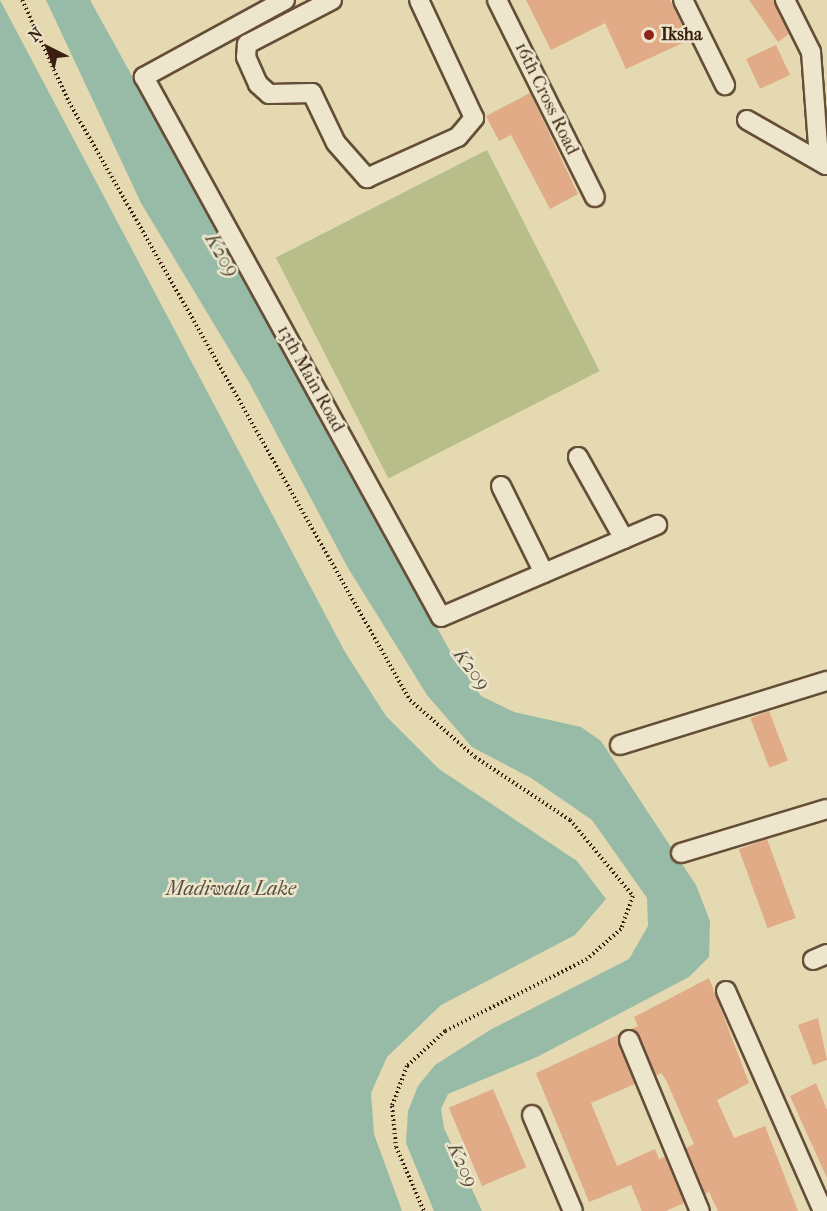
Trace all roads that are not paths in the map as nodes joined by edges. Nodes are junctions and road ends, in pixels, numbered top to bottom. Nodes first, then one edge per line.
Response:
1 (285, 0) edge
2 (332, 0) edge
3 (419, 0) edge
4 (497, 0) edge
5 (683, 0) edge
6 (785, 0) edge
7 (725, 85) dead end
8 (747, 120) dead end
9 (823, 162) edge
10 (595, 197) dead end
11 (578, 457) dead end
12 (501, 486) dead end
13 (657, 525) dead end
14 (624, 539) junction
15 (544, 573) junction
16 (827, 681) edge
17 (620, 746) dead end
18 (827, 809) edge
19 (681, 853) dead end
20 (726, 991) dead end
21 (629, 1040) dead end
22 (532, 1115) dead end
23 (573, 1211) edge
24 (700, 1211) edge
25 (823, 1211) edge

1 - 15 street, 13th Main Road
2 - 3 street
4 - 10 street, 16th Cross Road
5 - 7 street
6 - 9 street
8 - 9 street
11 - 14 street
12 - 15 street
13 - 14 street, 13th Main Road
14 - 15 street, 13th Main Road
16 - 17 street
18 - 19 street
20 - 25 street
21 - 24 street
22 - 23 street

